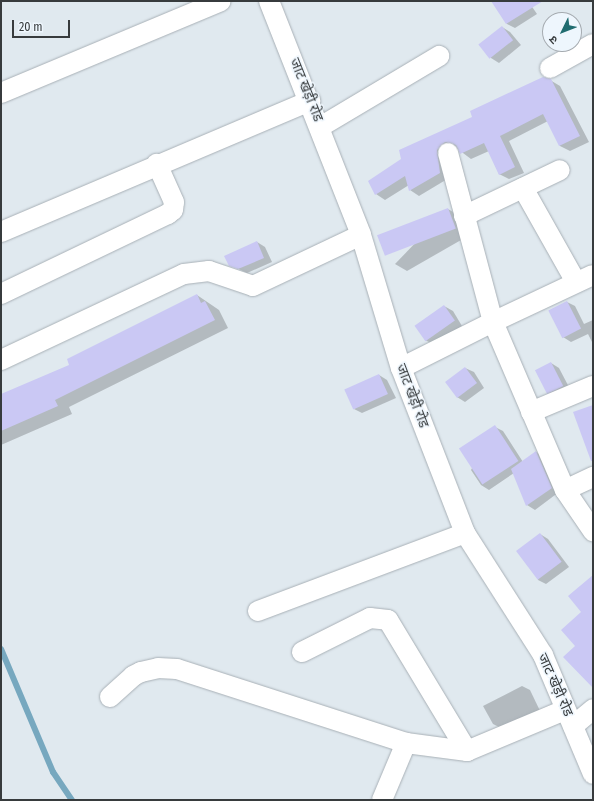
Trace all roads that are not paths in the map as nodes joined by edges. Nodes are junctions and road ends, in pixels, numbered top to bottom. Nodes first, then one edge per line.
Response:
1 (221, 1) edge
2 (269, 1) edge
3 (593, 44) edge
4 (439, 56) dead end
5 (550, 68) dead end
6 (1, 93) edge
7 (310, 101) junction
8 (320, 127) junction
9 (448, 153) dead end
10 (157, 164) junction
11 (560, 170) dead end
12 (523, 188) junction
13 (464, 216) junction
14 (1, 232) edge
15 (361, 235) junction
16 (585, 279) edge
17 (1, 294) edge
18 (492, 322) junction
19 (1, 360) edge
20 (400, 368) junction
21 (593, 386) edge
22 (531, 412) junction
23 (593, 477) edge
24 (565, 490) junction
25 (593, 531) edge
26 (465, 533) junction
27 (258, 611) dead end
28 (302, 652) dead end
29 (110, 697) dead end
30 (593, 709) edge
31 (569, 718) junction
32 (406, 744) junction
33 (467, 751) junction
34 (593, 774) edge
35 (382, 800) edge

1 - 6 street
2 - 7 street, जाट खेड़ी रोड
3 - 5 street
4 - 8 street
7 - 8 street, जाट खेड़ी रोड
7 - 10 street
8 - 15 street, जाट खेड़ी रोड
9 - 13 street
10 - 14 street
10 - 17 street
11 - 12 street
12 - 13 street
12 - 16 street
13 - 18 street
15 - 19 street
15 - 20 street, जाट खेड़ी रोड
16 - 18 street
18 - 20 street
18 - 22 street
20 - 26 street, जाट खेड़ी रोड
21 - 22 street
22 - 24 street
23 - 24 street
24 - 25 street
26 - 27 street
26 - 31 street, जाट खेड़ी रोड
28 - 33 street
29 - 32 street
30 - 31 street
31 - 33 street
31 - 34 street, जाट खेड़ी रोड
32 - 33 street
32 - 35 street

